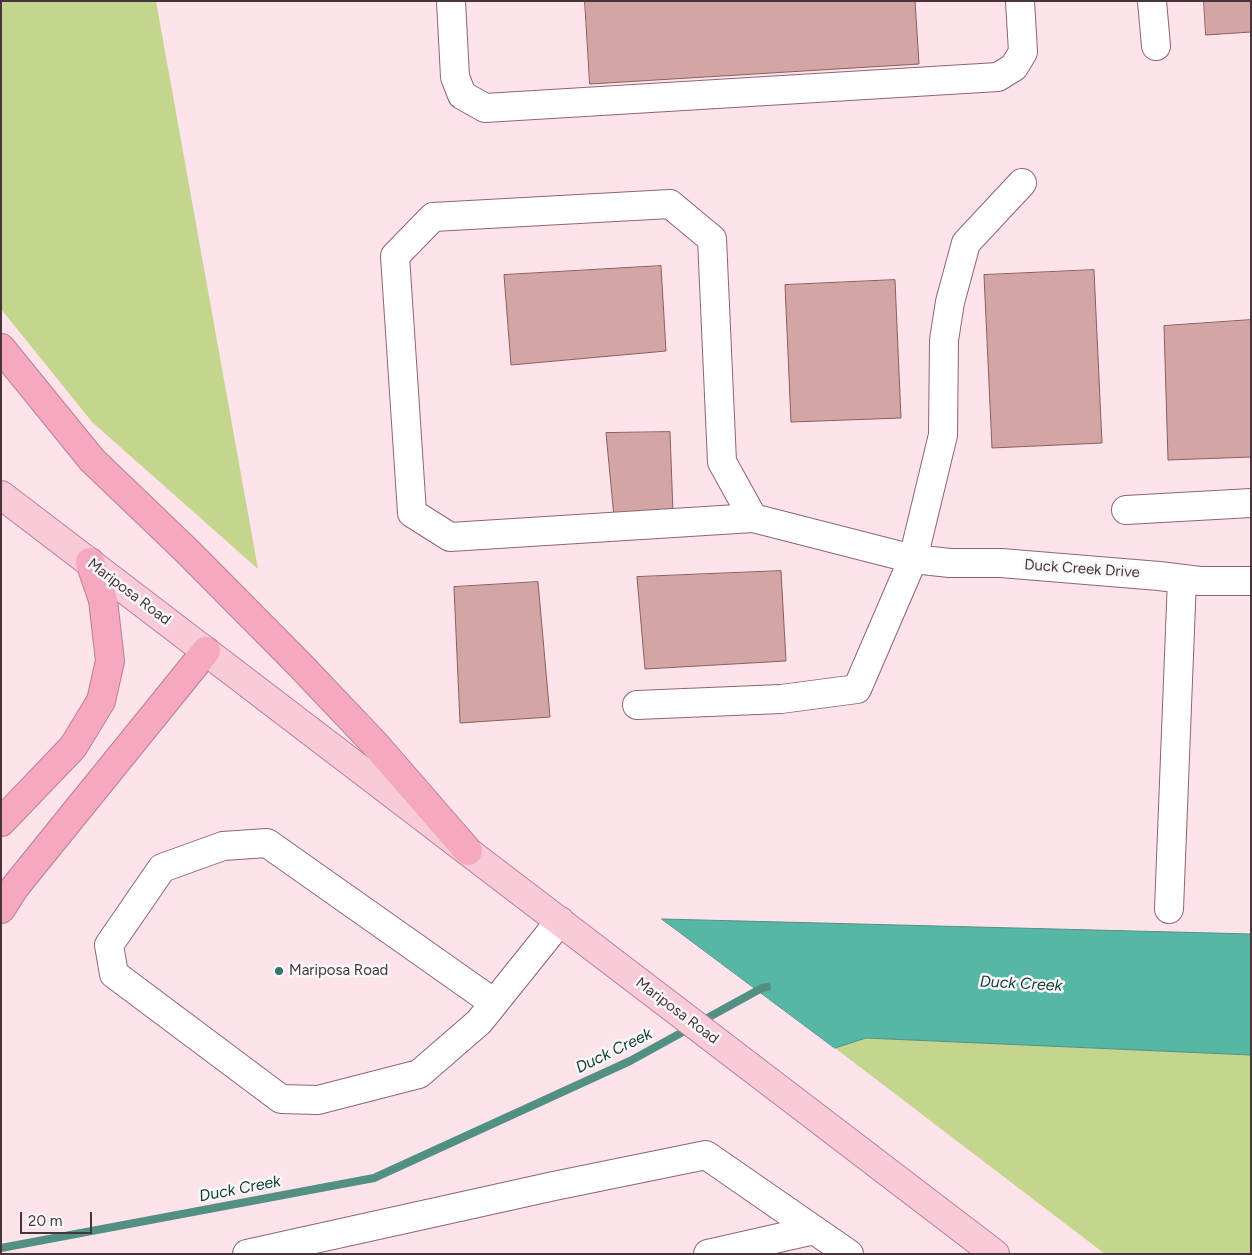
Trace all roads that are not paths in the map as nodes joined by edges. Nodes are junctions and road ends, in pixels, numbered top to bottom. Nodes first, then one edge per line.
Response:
1 (451, 1) edge
2 (1020, 1) edge
3 (1152, 1) edge
4 (1156, 46) dead end
5 (1022, 183) dead end
6 (1, 348) edge
7 (1, 495) edge
8 (1251, 503) edge
9 (1126, 510) dead end
10 (753, 518) junction
11 (913, 559) junction
12 (90, 562) junction
13 (1182, 579) junction
14 (1251, 581) edge
15 (206, 651) junction
16 (636, 705) dead end
17 (1, 822) edge
18 (468, 851) junction
19 (1, 908) edge
20 (1169, 909) dead end
21 (560, 921) junction
22 (494, 1003) junction
23 (814, 1230) junction
24 (247, 1254) edge
25 (708, 1254) edge
26 (850, 1254) edge
27 (995, 1254) edge

1 - 2 street
3 - 4 street
5 - 11 street
6 - 18 highway
7 - 12 main road, Mariposa Road
8 - 9 street
10 - 10 street, Duck Creek Drive
10 - 11 street, Duck Creek Drive
11 - 13 street, Duck Creek Drive
11 - 16 street
12 - 15 main road, Mariposa Road
12 - 17 highway
13 - 14 street, Duck Creek Drive
13 - 20 street
15 - 18 main road, Mariposa Road
15 - 19 highway
18 - 21 main road, Mariposa Road
21 - 22 street
21 - 27 main road, Mariposa Road
22 - 22 street
23 - 24 street
23 - 25 street
23 - 26 street

